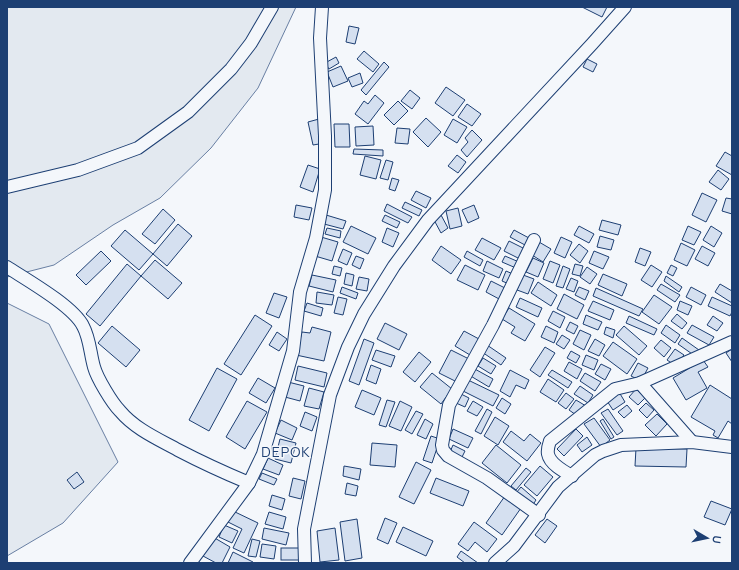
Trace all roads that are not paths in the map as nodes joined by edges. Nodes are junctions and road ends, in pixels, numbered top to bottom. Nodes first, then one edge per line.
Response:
1 (272, 7) edge
2 (322, 7) edge
3 (625, 7) edge
4 (7, 187) edge
5 (534, 240) dead end
6 (7, 267) edge
7 (732, 342) edge
8 (640, 383) junction
9 (692, 442) junction
10 (732, 447) edge
11 (572, 476) junction
12 (249, 483) junction
13 (539, 515) junction
14 (190, 563) edge
15 (305, 563) edge
16 (495, 563) edge

1 - 4 street
2 - 12 street
3 - 15 street
5 - 13 street
6 - 12 street
7 - 8 street
8 - 9 street
8 - 11 street
9 - 10 street
9 - 11 street
11 - 13 street
12 - 14 street
13 - 16 street

